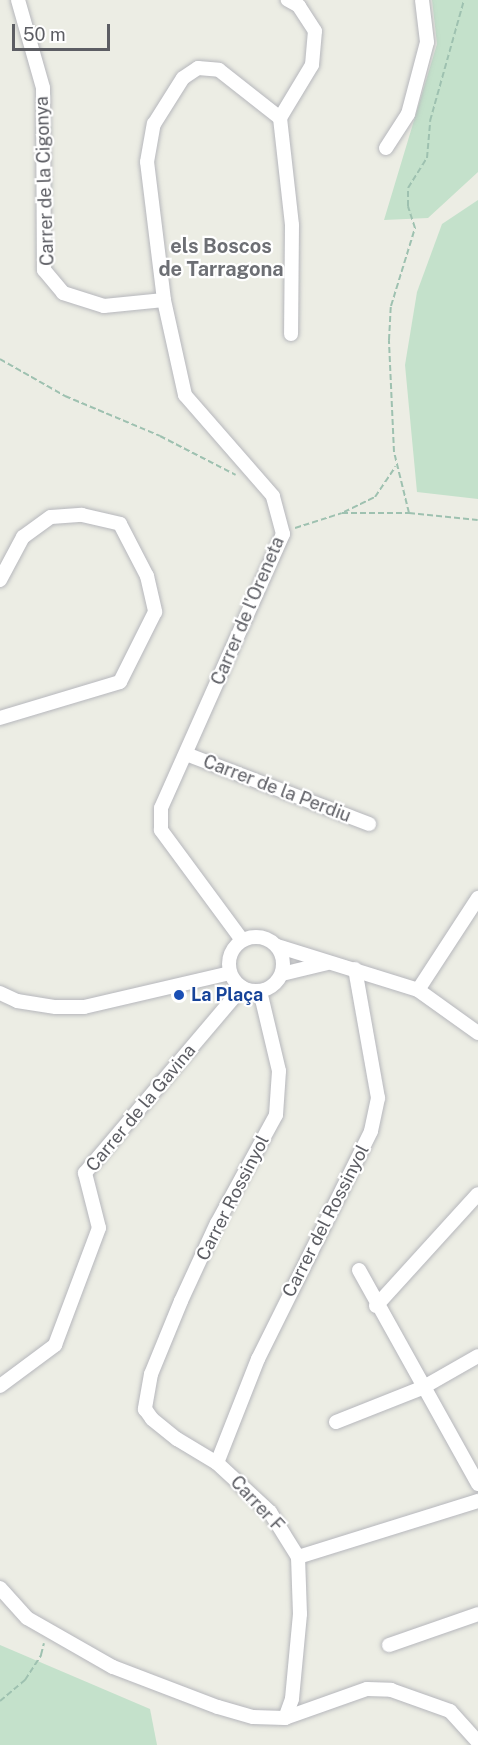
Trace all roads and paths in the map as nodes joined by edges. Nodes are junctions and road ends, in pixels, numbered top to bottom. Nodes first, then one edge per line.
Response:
1 (18, 0) edge
2 (288, 0) edge
3 (422, 0) edge
4 (464, 0) edge
5 (280, 118) junction
6 (386, 148) dead end
7 (164, 300) junction
8 (291, 334) dead end
9 (0, 358) edge
10 (396, 466) junction
11 (254, 476) junction
12 (342, 513) junction
13 (409, 513) junction
14 (478, 520) edge
15 (283, 534) junction
16 (5, 559) edge
17 (0, 580) edge
18 (0, 718) edge
19 (186, 754) junction
20 (369, 824) dead end
21 (478, 898) edge
22 (242, 940) junction
23 (277, 946) junction
24 (327, 963) junction
25 (355, 969) junction
26 (230, 973) junction
27 (282, 974) junction
28 (242, 988) junction
29 (418, 990) junction
30 (260, 991) junction
31 (0, 993) edge
32 (478, 1033) edge
33 (478, 1194) edge
34 (359, 1270) dead end
35 (376, 1306) junction
36 (478, 1356) edge
37 (0, 1386) edge
38 (422, 1388) junction
39 (146, 1399) joint
40 (336, 1422) dead end
41 (217, 1463) junction
42 (478, 1484) edge
43 (478, 1501) edge
44 (298, 1557) junction
45 (0, 1588) edge
46 (478, 1614) edge
47 (47, 1630) junction
48 (389, 1645) dead end
49 (0, 1701) edge
50 (285, 1718) junction
51 (478, 1742) edge

1 - 7 street, Carrer de la Cigonya
2 - 5 street
3 - 6 street
4 - 10 path
5 - 7 street, Carrer de l'Oreneta
5 - 8 street
7 - 11 street, Carrer de l'Oreneta
9 - 11 path
10 - 12 path
10 - 13 path
11 - 15 street, Carrer de l'Oreneta
12 - 13 path
12 - 15 path
13 - 14 path
15 - 19 street, Carrer de l'Oreneta
16 - 17 street
16 - 18 street
19 - 20 street, Carrer de la Perdiu
19 - 22 street, Carrer de l'Oreneta
21 - 29 street
22 - 23 street
22 - 26 street
23 - 24 street
23 - 27 street
24 - 25 street
24 - 27 street
25 - 29 street
25 - 41 street, Carrer del Rossinyol
26 - 28 street
26 - 31 street
27 - 30 street
28 - 30 street
28 - 37 street, Carrer de la Gavina
29 - 32 street
30 - 39 street, Carrer Rossinyol
33 - 35 street
34 - 35 street
35 - 38 street
36 - 38 street
38 - 40 street
38 - 42 street
39 - 41 street, Carrer F
41 - 44 street, Carrer F
43 - 44 street
44 - 50 street, Carrer F
45 - 47 street
46 - 48 street
47 - 49 path
47 - 50 street
50 - 51 street

